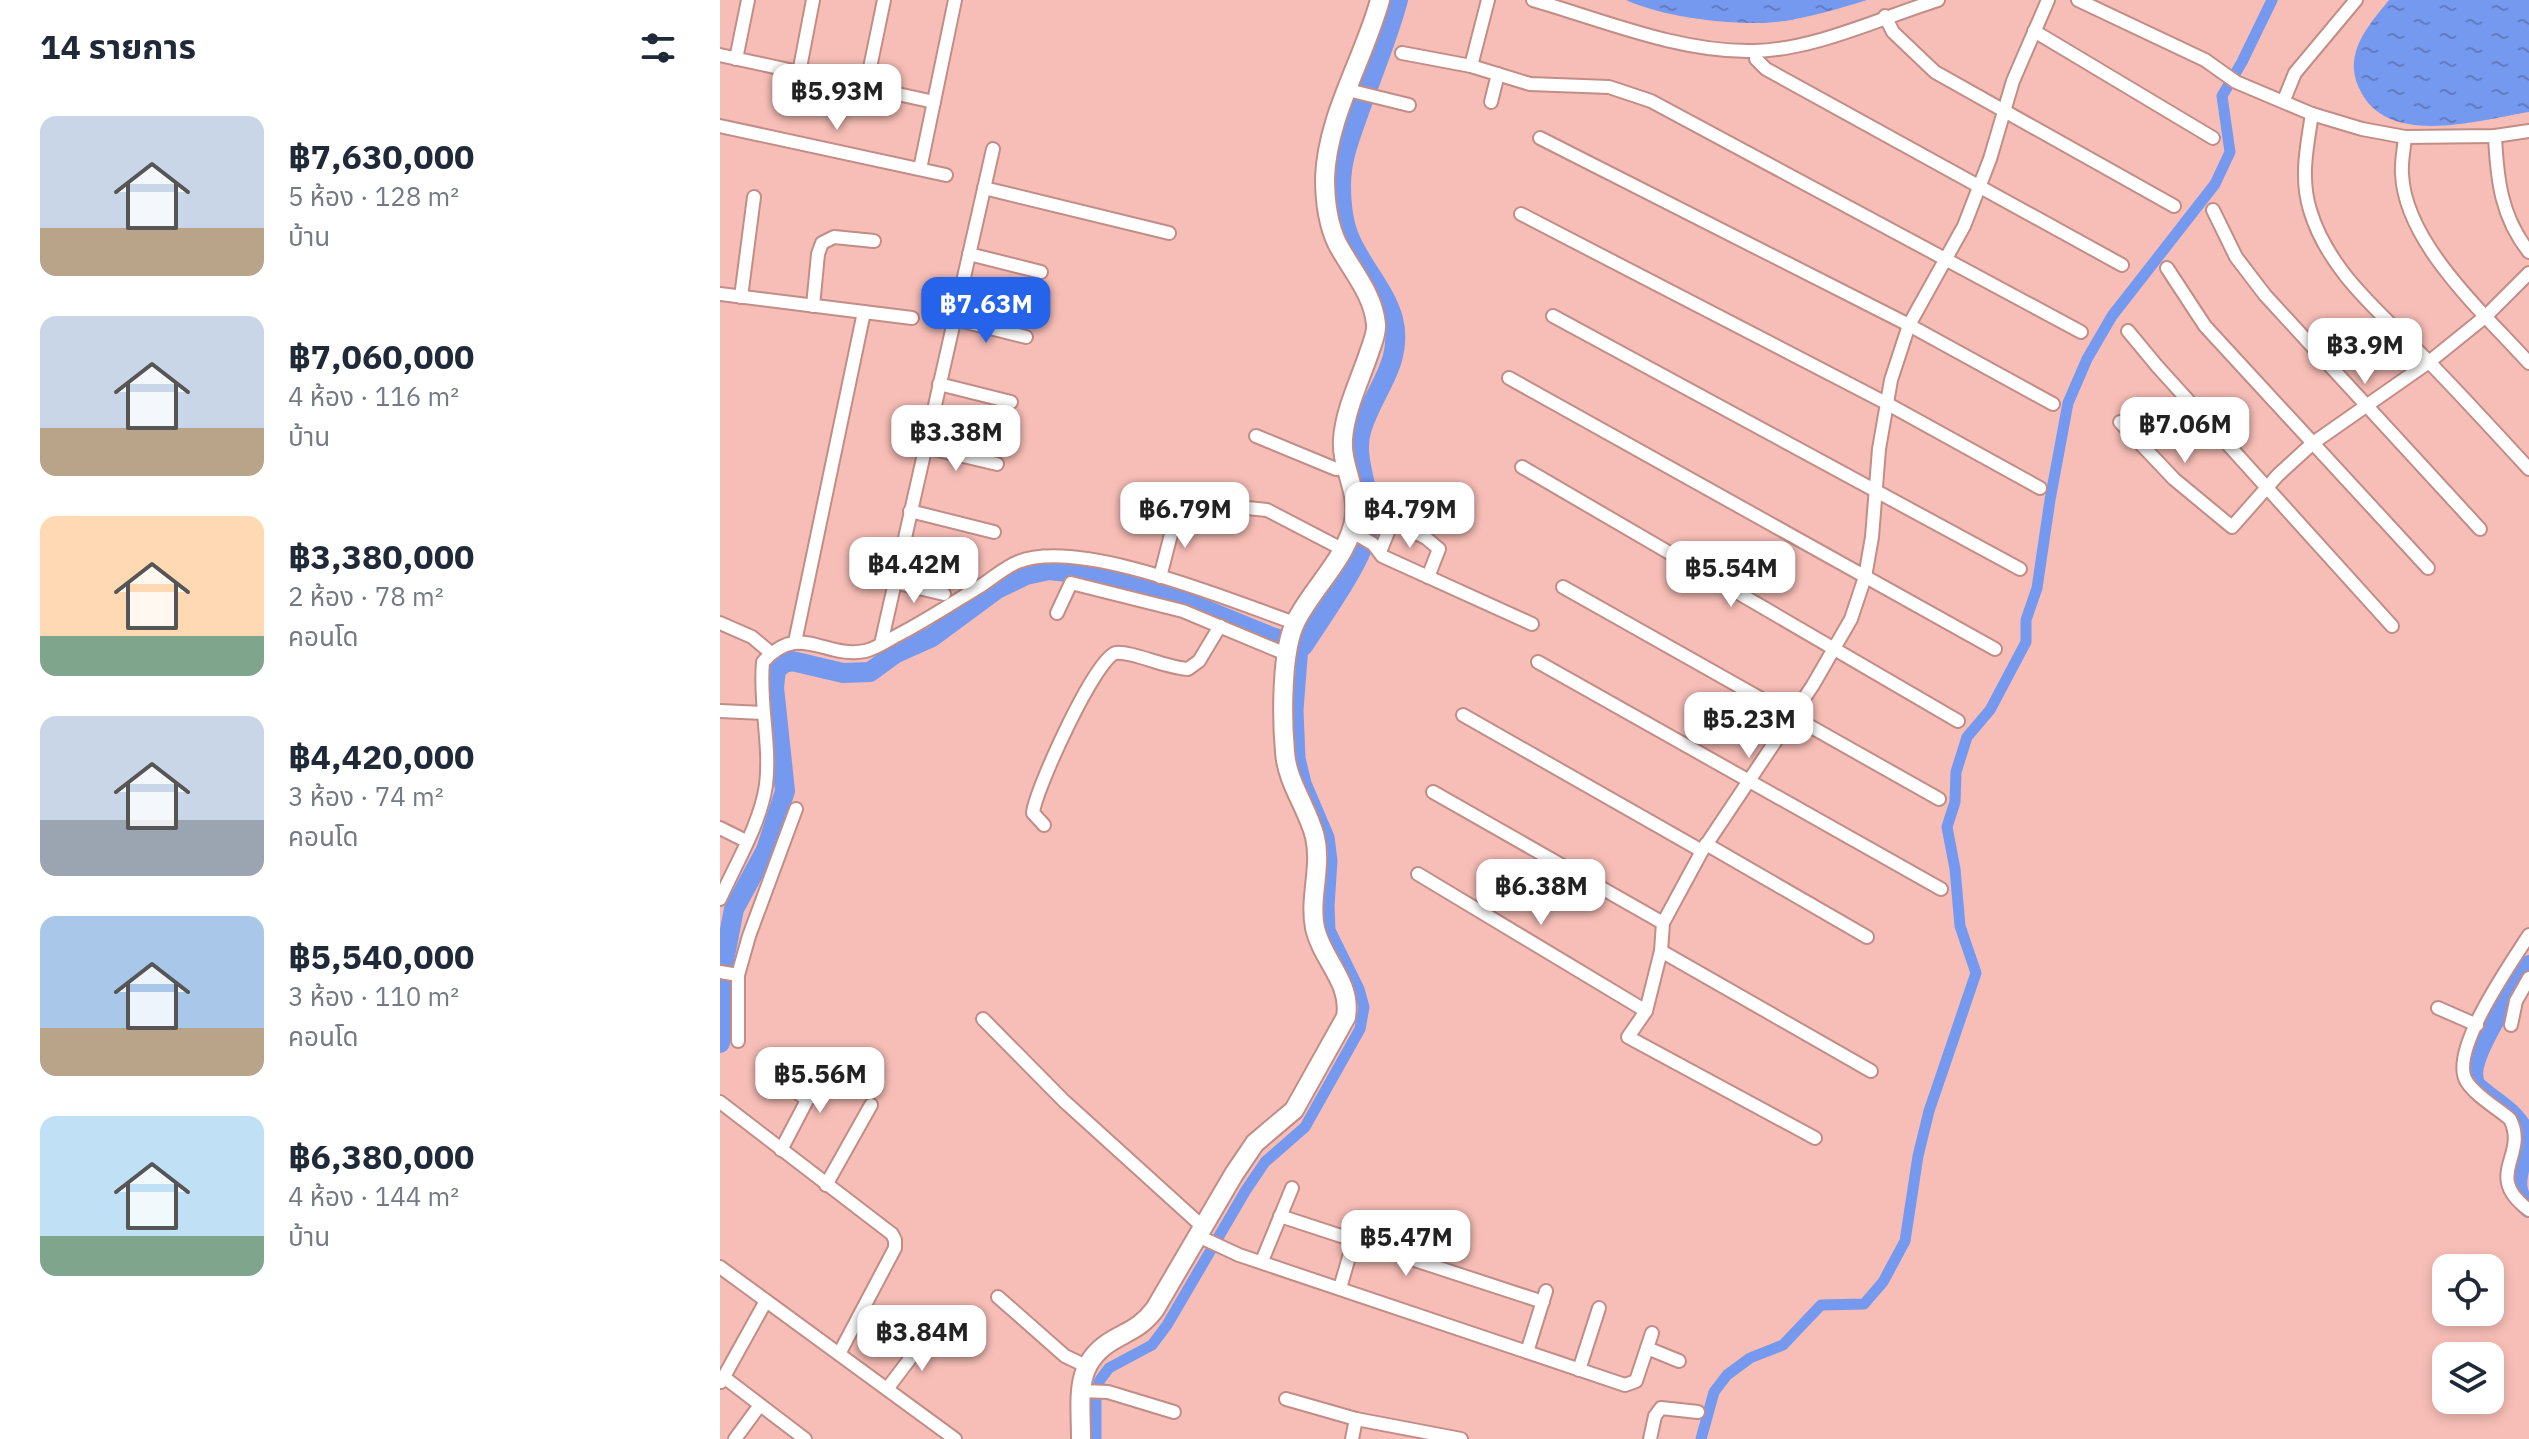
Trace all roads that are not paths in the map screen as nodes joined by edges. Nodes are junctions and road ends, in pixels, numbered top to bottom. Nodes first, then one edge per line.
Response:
1 (748, 0) edge
2 (813, 0) edge
3 (884, 0) edge
4 (955, 0) edge
5 (1380, 0) edge
6 (1488, 0) edge
7 (1533, 0) edge
8 (1938, 0) edge
9 (2048, 0) edge
10 (2078, 0) edge
11 (2356, 0) edge
12 (1885, 16) junction
13 (2034, 31) junction
14 (1756, 51) junction
15 (1402, 53) dead end
16 (720, 55) edge
17 (736, 59) junction
18 (1471, 66) junction
19 (799, 73) junction
20 (1498, 74) junction
21 (866, 87) junction
22 (1351, 91) junction
23 (2284, 100) junction
24 (934, 102) junction
25 (1491, 102) dead end
26 (1409, 105) dead end
27 (2004, 110) junction
28 (2312, 114) junction
29 (720, 126) edge
30 (2529, 131) edge
31 (2495, 136) junction
32 (2405, 137) junction
33 (1540, 138) dead end
34 (2213, 138) dead end
35 (993, 149) dead end
36 (920, 169) junction
37 (946, 175) dead end
38 (1980, 187) junction
39 (984, 188) junction
40 (754, 197) dead end
41 (2174, 206) dead end
42 (2213, 210) dead end
43 (1521, 214) dead end
44 (1169, 233) dead end
45 (874, 241) dead end
46 (2529, 252) edge
47 (969, 254) junction
48 (1946, 258) junction
49 (2122, 265) dead end
50 (2167, 268) dead end
51 (1041, 272) dead end
52 (2529, 273) edge
53 (720, 294) edge
54 (741, 297) junction
55 (813, 306) junction
56 (864, 312) junction
57 (1553, 316) dead end
58 (2486, 316) junction
59 (912, 318) dead end
60 (954, 319) junction
61 (1909, 325) junction
62 (2128, 331) dead end
63 (2081, 332) dead end
64 (1026, 337) dead end
65 (2429, 362) junction
66 (2529, 363) edge
67 (1509, 378) dead end
68 (939, 384) junction
69 (1011, 402) dead end
70 (1886, 403) junction
71 (2053, 404) dead end
72 (2367, 406) junction
73 (2120, 422) dead end
74 (1256, 436) dead end
75 (2313, 443) junction
76 (925, 447) junction
77 (997, 464) dead end
78 (1522, 467) dead end
79 (1346, 468) junction
80 (2529, 469) edge
81 (2267, 487) junction
82 (2040, 488) dead end
83 (1876, 491) junction
84 (1227, 506) dead end
85 (910, 511) junction
86 (1176, 515) dead end
87 (2480, 529) dead end
88 (994, 532) dead end
89 (1367, 541) junction
90 (1342, 549) junction
91 (2428, 568) dead end
92 (2020, 569) dead end
93 (1160, 577) junction
94 (1428, 577) junction
95 (1865, 577) junction
96 (893, 582) junction
97 (1563, 587) dead end
98 (944, 594) dead end
99 (1057, 613) dead end
100 (720, 623) edge
101 (1532, 624) dead end
102 (1220, 626) junction
103 (2392, 626) dead end
104 (1290, 639) junction
105 (795, 642) junction
106 (881, 644) junction
107 (1834, 649) junction
108 (1995, 649) dead end
109 (771, 653) junction
110 (1538, 662) dead end
111 (720, 711) edge
112 (763, 713) junction
113 (1463, 715) dead end
114 (1792, 716) junction
115 (1958, 721) dead end
116 (1749, 780) junction
117 (1433, 792) dead end
118 (1939, 799) dead end
119 (796, 809) dead end
120 (1044, 825) dead end
121 (720, 828) edge
122 (746, 841) junction
123 (1704, 847) junction
124 (1418, 874) dead end
125 (1941, 889) dead end
126 (720, 899) edge
127 (1663, 923) junction
128 (2529, 935) edge
129 (1867, 937) dead end
130 (1661, 951) junction
131 (720, 972) edge
132 (736, 975) junction
133 (2529, 978) edge
134 (2438, 1008) dead end
135 (1646, 1011) junction
136 (983, 1019) dead end
137 (2477, 1025) junction
138 (2511, 1025) dead end
139 (738, 1041) dead end
140 (826, 1064) dead end
141 (764, 1066) dead end
142 (1871, 1071) dead end
143 (807, 1100) junction
144 (720, 1102) edge
145 (871, 1105) dead end
146 (1815, 1138) dead end
147 (781, 1150) junction
148 (826, 1185) junction
149 (1292, 1188) dead end
150 (2529, 1210) edge
151 (1280, 1216) junction
152 (1359, 1223) dead end
153 (1203, 1235) junction
154 (1354, 1242) junction
155 (1262, 1261) junction
156 (720, 1267) edge
157 (1340, 1288) junction
158 (998, 1297) dead end
159 (766, 1301) junction
160 (1599, 1308) dead end
161 (1652, 1333) dead end
162 (928, 1335) dead end
163 (1647, 1348) junction
164 (1527, 1352) junction
165 (839, 1354) junction
166 (1679, 1361) dead end
167 (1086, 1366) junction
168 (1579, 1370) junction
169 (722, 1381) edge
170 (887, 1389) junction
171 (1090, 1391) junction
172 (1286, 1399) dead end
173 (760, 1405) junction
174 (1174, 1412) dead end
175 (1698, 1412) dead end
176 (1356, 1419) junction
177 (735, 1439) edge
178 (805, 1439) edge
179 (955, 1439) edge
180 (1081, 1439) edge
181 (1352, 1439) edge
182 (1461, 1439) edge
183 (1650, 1439) edge

1 - 17 street
2 - 19 street
3 - 21 street
4 - 24 street
5 - 22 street
6 - 18 street
7 - 14 street
8 - 12 street
9 - 13 street
10 - 23 street
11 - 23 street
12 - 14 street
12 - 27 street
13 - 27 street
13 - 34 street
14 - 38 street
15 - 18 street
16 - 17 street
17 - 19 street
18 - 20 street
19 - 21 street
20 - 25 street
20 - 48 street
21 - 24 street
22 - 26 street
22 - 79 street
23 - 28 street
24 - 36 street
27 - 38 street
27 - 41 street
28 - 32 street
28 - 65 street
29 - 36 street
30 - 31 street
31 - 32 street
31 - 46 street
32 - 58 street
33 - 61 street
35 - 39 street
36 - 37 street
38 - 48 street
38 - 49 street
39 - 44 street
39 - 47 street
40 - 54 street
42 - 72 street
43 - 70 street
45 - 55 street
47 - 51 street
47 - 60 street
48 - 61 street
48 - 63 street
50 - 75 street
52 - 58 street
53 - 54 street
54 - 55 street
55 - 56 street
56 - 59 street
56 - 105 street
57 - 83 street
58 - 65 street
58 - 66 street
60 - 64 street
60 - 68 street
61 - 70 street
61 - 71 street
62 - 81 street
65 - 72 street
65 - 80 street
67 - 95 street
68 - 69 street
68 - 76 street
70 - 82 street
70 - 83 street
72 - 75 street
72 - 87 street
73 - 81 street
74 - 79 street
75 - 81 street
75 - 91 street
76 - 77 street
76 - 85 street
78 - 107 street
79 - 89 street
81 - 103 street
83 - 92 street
83 - 95 street
84 - 90 street
85 - 88 street
85 - 96 street
86 - 93 street
89 - 90 street
89 - 94 street
89 - 94 street
90 - 104 street
93 - 104 street
93 - 106 street
94 - 101 street
95 - 107 street
95 - 108 street
96 - 98 street
96 - 106 street
97 - 114 street
99 - 102 street
100 - 109 street
102 - 104 street
102 - 120 street
104 - 153 street
105 - 106 street
105 - 109 street
107 - 114 street
107 - 115 street
109 - 112 street
110 - 116 street
111 - 112 street
112 - 122 street
113 - 123 street
114 - 116 street
114 - 118 street
116 - 123 street
116 - 125 street
117 - 127 street
119 - 132 street
121 - 122 street
122 - 126 street
123 - 127 street
123 - 129 street
124 - 135 street
127 - 130 street
128 - 137 street
130 - 135 street
130 - 142 street
131 - 132 street
132 - 139 street
133 - 138 street
134 - 137 street
135 - 146 street
136 - 153 street
137 - 150 street
140 - 143 street
141 - 143 street
143 - 147 street
144 - 147 street
145 - 148 street
147 - 148 street
148 - 165 street
149 - 151 street
151 - 154 street
151 - 155 street
152 - 154 street
153 - 155 street
153 - 167 street
154 - 157 street
154 - 164 street
155 - 157 street
156 - 159 street
157 - 164 street
158 - 167 street
159 - 165 street
159 - 169 street
160 - 168 street
161 - 163 street
162 - 170 street
163 - 166 street
163 - 168 street
164 - 168 street
165 - 170 street
167 - 171 street
169 - 173 street
170 - 179 street
171 - 174 street
171 - 180 street
172 - 176 street
173 - 177 street
173 - 178 street
175 - 183 street
176 - 181 street
176 - 182 street

